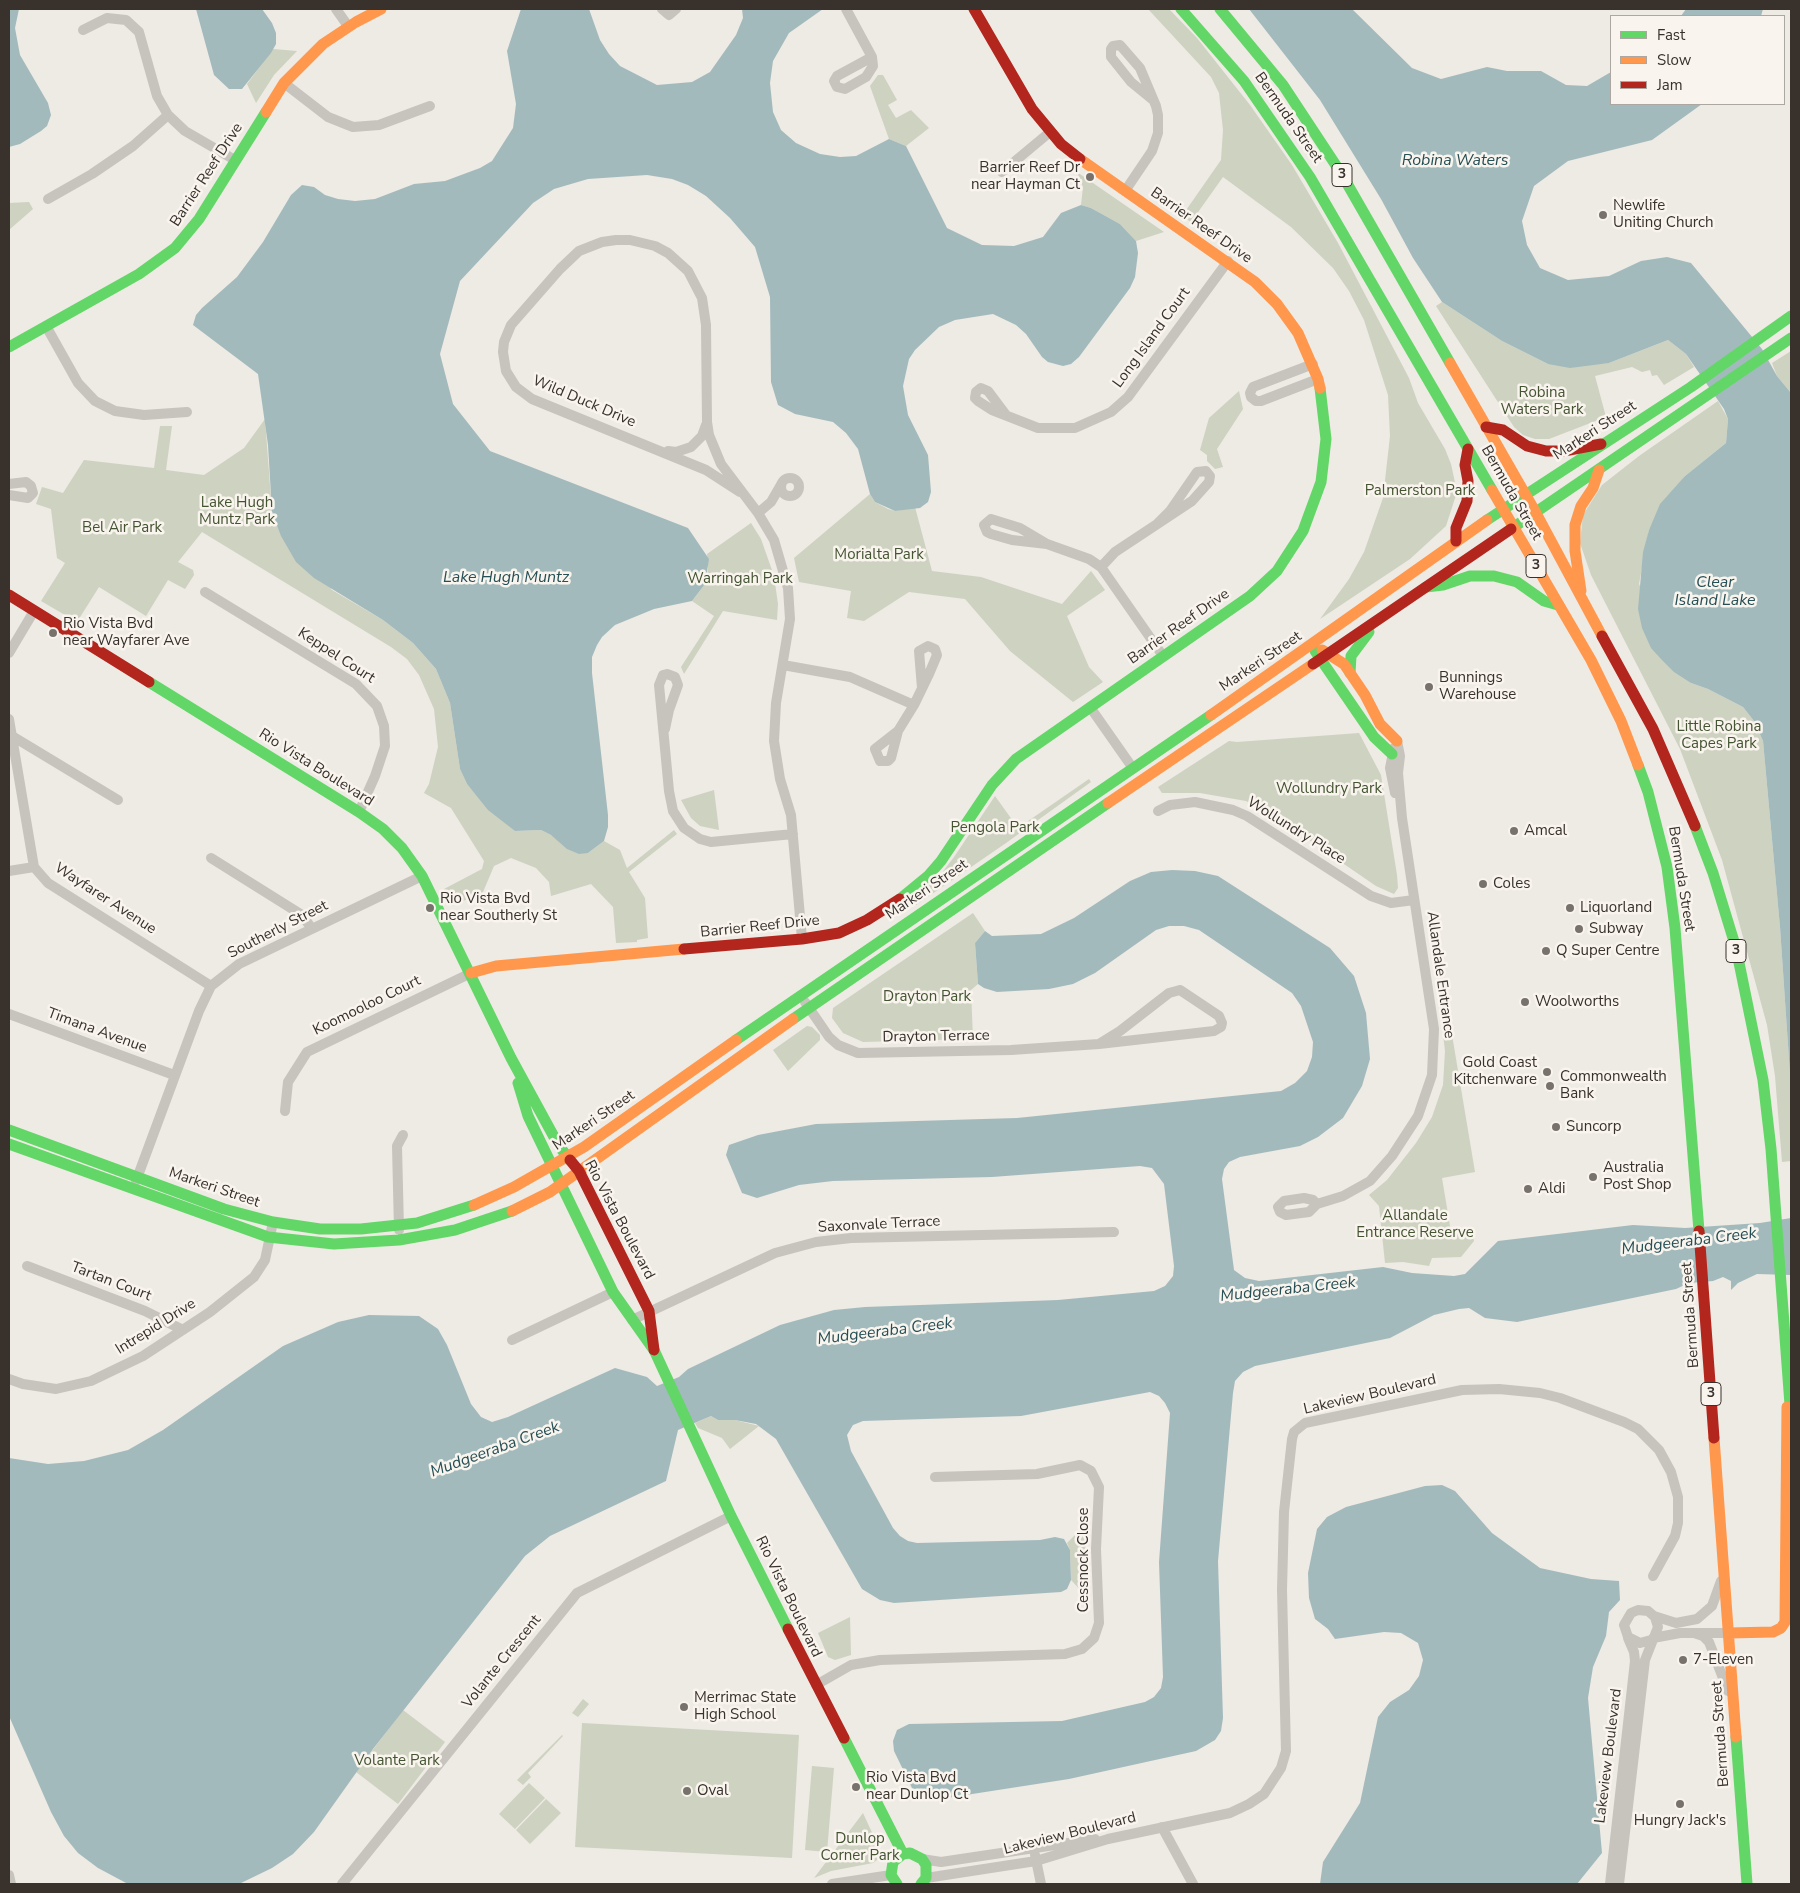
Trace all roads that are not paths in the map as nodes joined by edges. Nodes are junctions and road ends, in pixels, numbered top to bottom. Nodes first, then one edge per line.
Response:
1 (336, 9) edge
2 (381, 9) edge
3 (662, 9) edge
4 (676, 9) edge
5 (846, 9) edge
6 (974, 9) edge
7 (1181, 9) edge
8 (1220, 9) edge
9 (359, 14) edge
10 (348, 26) junction
11 (83, 30) dead end
12 (872, 57) dead end
13 (284, 83) junction
14 (1153, 100) junction
15 (430, 106) dead end
16 (168, 115) junction
17 (1050, 132) junction
18 (235, 160) junction
19 (1002, 172) dead end
20 (1125, 191) junction
21 (48, 199) dead end
22 (1228, 261) junction
23 (1791, 316) edge
24 (46, 326) junction
25 (1791, 338) edge
26 (9, 347) edge
27 (1313, 364) junction
28 (1318, 379) junction
29 (187, 412) dead end
30 (1006, 415) dead end
31 (706, 422) junction
32 (1486, 427) junction
33 (1602, 444) junction
34 (1468, 449) junction
35 (663, 451) junction
36 (1598, 470) junction
37 (9, 484) edge
38 (740, 492) junction
39 (9, 495) edge
40 (1526, 495) junction
41 (771, 502) junction
42 (1503, 510) junction
43 (758, 513) junction
44 (1536, 513) junction
45 (1157, 524) junction
46 (1514, 528) junction
47 (1456, 541) junction
48 (1047, 544) junction
49 (1101, 567) junction
50 (1426, 587) junction
51 (205, 592) dead end
52 (9, 595) edge
53 (1582, 597) junction
54 (1558, 605) junction
55 (34, 611) junction
56 (1381, 618) junction
57 (1312, 646) junction
58 (9, 653) edge
59 (1164, 656) junction
60 (1325, 656) junction
61 (783, 665) junction
62 (1353, 678) junction
63 (922, 688) dead end
64 (1351, 703) junction
65 (914, 705) junction
66 (1090, 707) junction
67 (9, 719) edge
68 (665, 729) dead end
69 (898, 731) dead end
70 (12, 736) junction
71 (1397, 741) joint
72 (1396, 756) junction
73 (1132, 767) junction
74 (118, 800) dead end
75 (1158, 811) dead end
76 (359, 812) junction
77 (793, 834) junction
78 (211, 858) dead end
79 (34, 867) junction
80 (9, 871) edge
81 (422, 876) junction
82 (1414, 900) junction
83 (312, 928) junction
84 (802, 939) junction
85 (471, 973) junction
86 (211, 986) junction
87 (800, 996) junction
88 (809, 1008) junction
89 (9, 1014) edge
90 (1099, 1044) junction
91 (511, 1058) junction
92 (174, 1075) junction
93 (285, 1111) dead end
94 (9, 1130) edge
95 (403, 1135) dead end
96 (9, 1144) edge
97 (569, 1158) junction
98 (552, 1167) junction
99 (579, 1171) junction
100 (137, 1177) junction
101 (560, 1185) junction
102 (133, 1189) junction
103 (1317, 1204) dead end
104 (273, 1222) junction
105 (398, 1226) junction
106 (1114, 1232) dead end
107 (268, 1237) junction
108 (399, 1240) junction
109 (27, 1266) dead end
110 (612, 1292) junction
111 (649, 1311) junction
112 (632, 1320) junction
113 (183, 1330) junction
114 (512, 1340) dead end
115 (654, 1350) junction
116 (9, 1379) edge
117 (1789, 1383) junction
118 (1791, 1418) edge
119 (935, 1477) dead end
120 (731, 1516) junction
121 (1724, 1570) junction
122 (1653, 1576) dead end
123 (1654, 1616) junction
124 (1626, 1633) junction
125 (1694, 1633) junction
126 (1729, 1633) junction
127 (1652, 1639) junction
128 (1634, 1677) junction
129 (816, 1686) junction
130 (1642, 1687) junction
131 (1735, 1711) junction
132 (1630, 1750) junction
133 (1162, 1827) junction
134 (1108, 1839) junction
135 (1034, 1849) junction
136 (1618, 1852) junction
137 (903, 1854) junction
138 (922, 1859) junction
139 (1036, 1861) junction
140 (9, 1875) edge
141 (894, 1879) edge
142 (924, 1881) edge
143 (11, 1884) edge
144 (342, 1884) edge
145 (832, 1884) edge
146 (1041, 1884) edge
147 (1192, 1884) edge
148 (1610, 1884) edge
149 (1619, 1884) edge
150 (1748, 1884) edge

1 - 10 street
2 - 9 main road, Barrier Reef Drive
3 - 4 street
5 - 12 street
6 - 17 main road, Barrier Reef Drive
7 - 34 main road, Bermuda Street / 3
8 - 32 main road, Bermuda Street / 3
9 - 10 main road, Barrier Reef Drive
10 - 13 main road, Barrier Reef Drive
11 - 16 street
13 - 15 street
13 - 18 main road, Barrier Reef Drive
14 - 14 street
14 - 20 street
16 - 18 street
16 - 21 street
17 - 19 street
17 - 20 main road, Barrier Reef Drive
18 - 24 main road, Barrier Reef Drive
20 - 22 main road, Barrier Reef Drive
22 - 27 main road, Barrier Reef Drive
22 - 30 street, Long Island Court
23 - 33 main road, Markeri Street
24 - 26 main road, Barrier Reef Drive
24 - 29 street
25 - 36 main road, Markeri Street
27 - 28 main road, Barrier Reef Drive
27 - 28 street
28 - 59 main road, Barrier Reef Drive
31 - 35 street, Wild Duck Drive
31 - 35 street, Wild Duck Drive
31 - 38 street, Wild Duck Drive
32 - 33 main road
32 - 40 main road, Bermuda Street / 3
33 - 40 main road, Markeri Street
34 - 42 main road, Bermuda Street / 3
34 - 47 main road
35 - 38 street, Wild Duck Drive
36 - 44 main road, Markeri Street
36 - 53 main road
37 - 39 street
38 - 43 street, Wild Duck Drive
40 - 42 main road, Markeri Street
40 - 44 main road, Bermuda Street / 3
41 - 41 street
41 - 43 street
42 - 46 main road, Bermuda Street / 3
42 - 47 main road, Markeri Street
43 - 61 street, Wild Duck Drive
44 - 46 main road, Markeri Street
44 - 53 main road, Bermuda Street / 3
45 - 45 street
45 - 49 street
46 - 50 main road, Markeri Street
46 - 54 main road, Bermuda Street / 3
47 - 57 main road, Markeri Street
48 - 48 street
48 - 49 street
49 - 59 street
50 - 54 main road
50 - 56 main road, Markeri Street
51 - 76 street, Keppel Court
52 - 55 main road, Rio Vista Boulevard
53 - 117 main road, Bermuda Street / 3
54 - 121 main road, Bermuda Street / 3
55 - 58 street
55 - 76 main road, Rio Vista Boulevard
56 - 60 main road, Markeri Street
56 - 62 main road
57 - 60 main road
57 - 73 main road, Markeri Street
59 - 66 main road, Barrier Reef Drive
60 - 62 main road, Allandale Entrance
60 - 64 main road
60 - 88 main road, Markeri Street
61 - 65 street
61 - 77 street, Wild Duck Drive
62 - 64 main road
62 - 71 main road, Allandale Entrance
63 - 65 street
64 - 72 main road
65 - 69 street
66 - 73 street
66 - 84 main road, Barrier Reef Drive
67 - 70 street, Wayfarer Avenue
68 - 77 street
70 - 74 street
70 - 79 street, Wayfarer Avenue
71 - 72 street, Allandale Entrance
72 - 82 street, Allandale Entrance
73 - 87 main road, Markeri Street
75 - 82 street, Wollundry Place
76 - 81 main road, Rio Vista Boulevard
77 - 84 street, Wild Duck Drive
78 - 83 street
79 - 80 street
79 - 86 street, Wayfarer Avenue
81 - 83 street, Southerly Street
81 - 85 main road, Rio Vista Boulevard
82 - 103 street, Allandale Entrance
83 - 86 street, Southerly Street
84 - 85 main road, Barrier Reef Drive
85 - 91 main road, Rio Vista Boulevard
85 - 93 street, Koomooloo Court
86 - 92 street, Southerly Street
87 - 88 street, Drayton Terrace
87 - 97 main road, Markeri Street
88 - 90 street, Drayton Terrace
88 - 99 main road, Markeri Street
89 - 92 street, Timana Avenue
90 - 90 street, Drayton Terrace
91 - 97 main road, Rio Vista Boulevard
91 - 98 main road, Rio Vista Boulevard
92 - 100 street, Southerly Street
94 - 100 main road, Markeri Street
95 - 105 street
96 - 102 main road, Markeri Street
97 - 98 main road, Markeri Street
97 - 99 main road, Rio Vista Boulevard
98 - 101 main road, Rio Vista Boulevard
98 - 105 main road, Markeri Street
99 - 101 main road, Markeri Street
99 - 111 main road, Rio Vista Boulevard
100 - 102 street, Southerly Street
100 - 104 main road, Markeri Street
101 - 108 main road, Markeri Street
101 - 110 main road, Rio Vista Boulevard
102 - 107 main road, Markeri Street
104 - 105 main road, Markeri Street
104 - 107 street, Intrepid Drive
105 - 108 street
106 - 111 street, Saxonvale Terrace
107 - 108 main road, Markeri Street
107 - 113 street, Intrepid Drive
109 - 113 street, Tartan Court
110 - 112 main road, Rio Vista Boulevard
110 - 114 street
111 - 112 street, Saxonvale Terrace
111 - 115 main road, Rio Vista Boulevard
112 - 115 main road, Rio Vista Boulevard
113 - 116 street, Intrepid Drive
115 - 120 main road, Rio Vista Boulevard
117 - 118 main road, Bermuda Street / 3
117 - 126 main road
119 - 129 street, Cessnock Close
120 - 129 main road, Rio Vista Boulevard
120 - 144 street, Volante Crescent
121 - 123 street
121 - 126 main road, Bermuda Street / 3
122 - 133 street, Lakeview Boulevard
123 - 124 street
123 - 127 street
124 - 127 street
124 - 128 street, Lakeview Boulevard
125 - 126 street
125 - 127 street
125 - 131 street
126 - 131 main road, Bermuda Street / 3
127 - 130 street, Lakeview Boulevard
128 - 130 street
128 - 132 street, Lakeview Boulevard
129 - 137 main road, Rio Vista Boulevard
130 - 132 street, Lakeview Boulevard
131 - 150 main road, Bermuda Street / 3
132 - 136 street, Lakeview Boulevard
133 - 134 street, Lakeview Boulevard
133 - 147 street
134 - 135 street
134 - 139 street, Lakeview Boulevard
135 - 138 street
135 - 139 street
136 - 148 street, Lakeview Boulevard
136 - 149 street, Lakeview Boulevard
137 - 138 main road
137 - 141 main road
138 - 142 main road
139 - 142 street, Lakeview Boulevard
139 - 146 street
140 - 143 street
141 - 145 street

